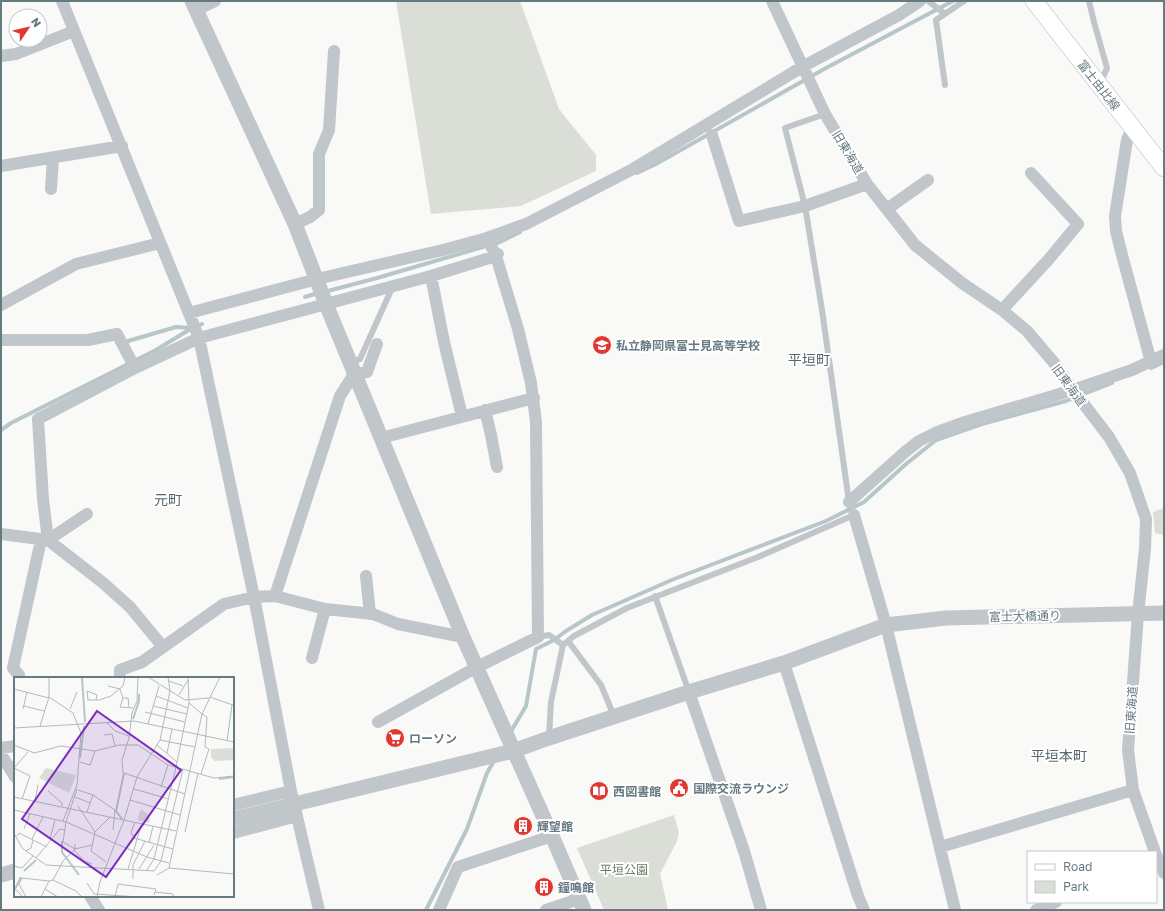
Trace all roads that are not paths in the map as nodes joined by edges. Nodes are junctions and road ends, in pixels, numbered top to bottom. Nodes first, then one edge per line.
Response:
1 (62, 1) edge
2 (215, 1) edge
3 (772, 1) edge
4 (926, 1) edge
5 (964, 1) edge
6 (1034, 1) edge
7 (1089, 1) edge
8 (194, 5) edge
9 (944, 13) junction
10 (74, 31) junction
11 (334, 51) dead end
12 (1, 56) edge
13 (803, 69) junction
14 (945, 85) dead end
15 (1100, 85) junction
16 (825, 114) junction
17 (1132, 128) junction
18 (711, 129) junction
19 (122, 146) junction
20 (53, 158) junction
21 (1, 166) edge
22 (1164, 168) edge
23 (1031, 174) dead end
24 (928, 180) dead end
25 (867, 184) junction
26 (51, 189) dead end
27 (805, 206) junction
28 (887, 209) junction
29 (295, 224) junction
30 (160, 243) junction
31 (493, 247) junction
32 (431, 276) junction
33 (317, 280) junction
34 (393, 286) junction
35 (326, 304) junction
36 (1, 305) edge
37 (1002, 310) junction
38 (190, 314) junction
39 (198, 336) junction
40 (1, 340) edge
41 (377, 344) dead end
42 (1164, 355) edge
43 (1150, 362) junction
44 (135, 368) junction
45 (352, 369) junction
46 (1072, 390) junction
47 (534, 398) junction
48 (485, 410) junction
49 (462, 416) junction
50 (381, 438) junction
51 (497, 467) dead end
52 (850, 502) junction
53 (87, 514) dead end
54 (854, 515) junction
55 (1, 534) edge
56 (44, 540) junction
57 (366, 576) dead end
58 (275, 596) junction
59 (655, 596) junction
60 (254, 597) junction
61 (325, 609) junction
62 (1164, 613) edge
63 (370, 614) junction
64 (1138, 614) junction
65 (886, 625) junction
66 (544, 636) junction
67 (463, 637) junction
68 (565, 643) junction
69 (163, 647) junction
70 (312, 658) dead end
71 (784, 663) junction
72 (477, 667) junction
73 (19, 677) edge
74 (120, 677) edge
75 (689, 692) junction
76 (614, 716) junction
77 (378, 722) dead end
78 (549, 738) junction
79 (14, 746) edge
80 (1, 748) edge
81 (513, 751) junction
82 (1, 754) edge
83 (14, 775) edge
84 (1133, 790) junction
85 (294, 804) junction
86 (234, 805) edge
87 (234, 819) edge
88 (234, 832) edge
89 (552, 836) junction
90 (940, 847) junction
91 (1156, 851) edge
92 (1158, 857) edge
93 (14, 872) edge
94 (1164, 873) edge
95 (1, 875) edge
96 (91, 897) edge
97 (1054, 903) edge
98 (582, 904) edge
99 (99, 910) edge
100 (319, 910) edge
101 (439, 910) edge
102 (546, 910) edge
103 (761, 910) edge
104 (864, 910) edge
105 (955, 910) edge
106 (1036, 910) edge

1 - 10 street
2 - 8 street
3 - 13 street, 旧東海道
4 - 9 lane
4 - 13 street
5 - 9 lane
6 - 15 main road, 富士由比線
7 - 15 lane
8 - 29 street
9 - 14 lane
10 - 12 street
10 - 19 street
11 - 29 street
13 - 16 street, 旧東海道
13 - 18 street
15 - 17 main road, 富士由比線
16 - 25 street, 旧東海道
16 - 27 lane
17 - 22 main road, 富士由比線
17 - 43 street
18 - 27 street
18 - 31 street
19 - 20 street
19 - 30 street
20 - 21 street
20 - 26 street
23 - 37 street
24 - 28 street
25 - 27 street
25 - 28 street, 旧東海道
27 - 52 lane
28 - 37 street, 旧東海道
29 - 33 street
30 - 36 street
30 - 38 street
31 - 32 street
31 - 33 street
31 - 47 street
32 - 34 street
32 - 49 street
33 - 35 street
33 - 38 street
34 - 35 street
34 - 45 lane
35 - 39 street
35 - 45 street
37 - 46 street, 旧東海道
38 - 39 street
39 - 44 street
39 - 60 street
40 - 44 street
41 - 45 street
42 - 43 street
43 - 46 street
44 - 56 street
45 - 50 street
45 - 58 street
46 - 52 street
46 - 64 street, 旧東海道
47 - 48 street
47 - 66 street
48 - 49 street
48 - 51 street
49 - 50 street
50 - 67 street
52 - 54 lane
53 - 56 street
54 - 59 lane
54 - 65 street
55 - 56 street
56 - 69 street
56 - 73 street
57 - 63 street
58 - 60 street
58 - 61 street
59 - 68 lane
59 - 75 lane
60 - 69 street
60 - 85 street
61 - 63 street
61 - 70 street
62 - 64 street, 富士大橋通り
63 - 67 street
64 - 65 street, 富士大橋通り
64 - 84 street, 旧東海道
65 - 71 street, 富士大橋通り
65 - 90 street
66 - 68 lane
66 - 72 street
67 - 72 street
68 - 76 lane
68 - 78 lane
69 - 74 street
71 - 75 street, 富士大橋通り
71 - 104 street
72 - 77 street
72 - 81 street
75 - 76 street, 富士大橋通り
75 - 103 street
76 - 78 street, 富士大橋通り
78 - 81 street, 富士大橋通り
79 - 80 street
81 - 85 street, 富士大橋通り
81 - 89 street
82 - 83 street
84 - 90 street
84 - 91 street, 旧東海道
85 - 86 street
85 - 87 street, 富士大橋通り
85 - 88 street
85 - 100 street
89 - 98 street
89 - 101 street
90 - 105 street
92 - 94 street, 旧東海道
93 - 95 street
96 - 99 street
97 - 106 street
98 - 102 street

